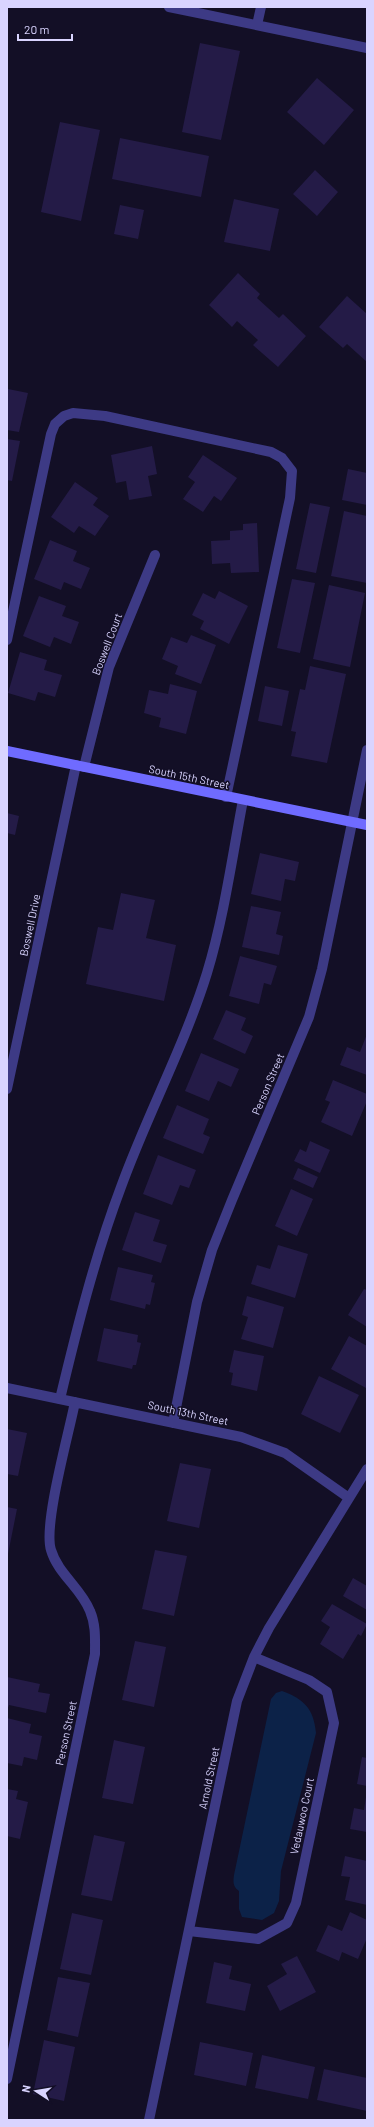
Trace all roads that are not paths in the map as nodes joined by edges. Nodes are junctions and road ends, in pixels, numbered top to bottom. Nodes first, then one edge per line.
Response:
1 (169, 7) edge
2 (261, 7) edge
3 (257, 26) junction
4 (367, 48) edge
5 (155, 555) dead end
6 (7, 640) edge
7 (367, 750) edge
8 (7, 751) edge
9 (80, 766) junction
10 (226, 796) junction
11 (243, 800) junction
12 (352, 822) junction
13 (367, 825) edge
14 (7, 1089) edge
15 (7, 1388) edge
16 (60, 1399) junction
17 (75, 1402) junction
18 (173, 1423) junction
19 (367, 1469) edge
20 (349, 1498) junction
21 (254, 1657) junction
22 (189, 1931) junction
23 (7, 2079) edge
24 (149, 2120) edge

1 - 3 street
2 - 3 street
3 - 4 street
5 - 9 street, Boswell Court
6 - 10 street
7 - 12 street, Person Street
8 - 9 main road, South 15th Street
9 - 10 main road, South 15th Street
9 - 14 street, Boswell Drive
10 - 11 main road, South 15th Street
11 - 12 main road, South 15th Street
11 - 16 street
12 - 13 main road, South 15th Street
12 - 18 street, Person Street
15 - 16 street, South 13th Street
16 - 17 street, South 13th Street
17 - 18 street, South 13th Street
17 - 23 street, Person Street
18 - 20 street, South 13th Street
19 - 20 street, Arnold Street
20 - 21 street, Arnold Street
21 - 22 street, Arnold Street
21 - 22 street, Vedauwoo Court
22 - 24 street, Arnold Street

